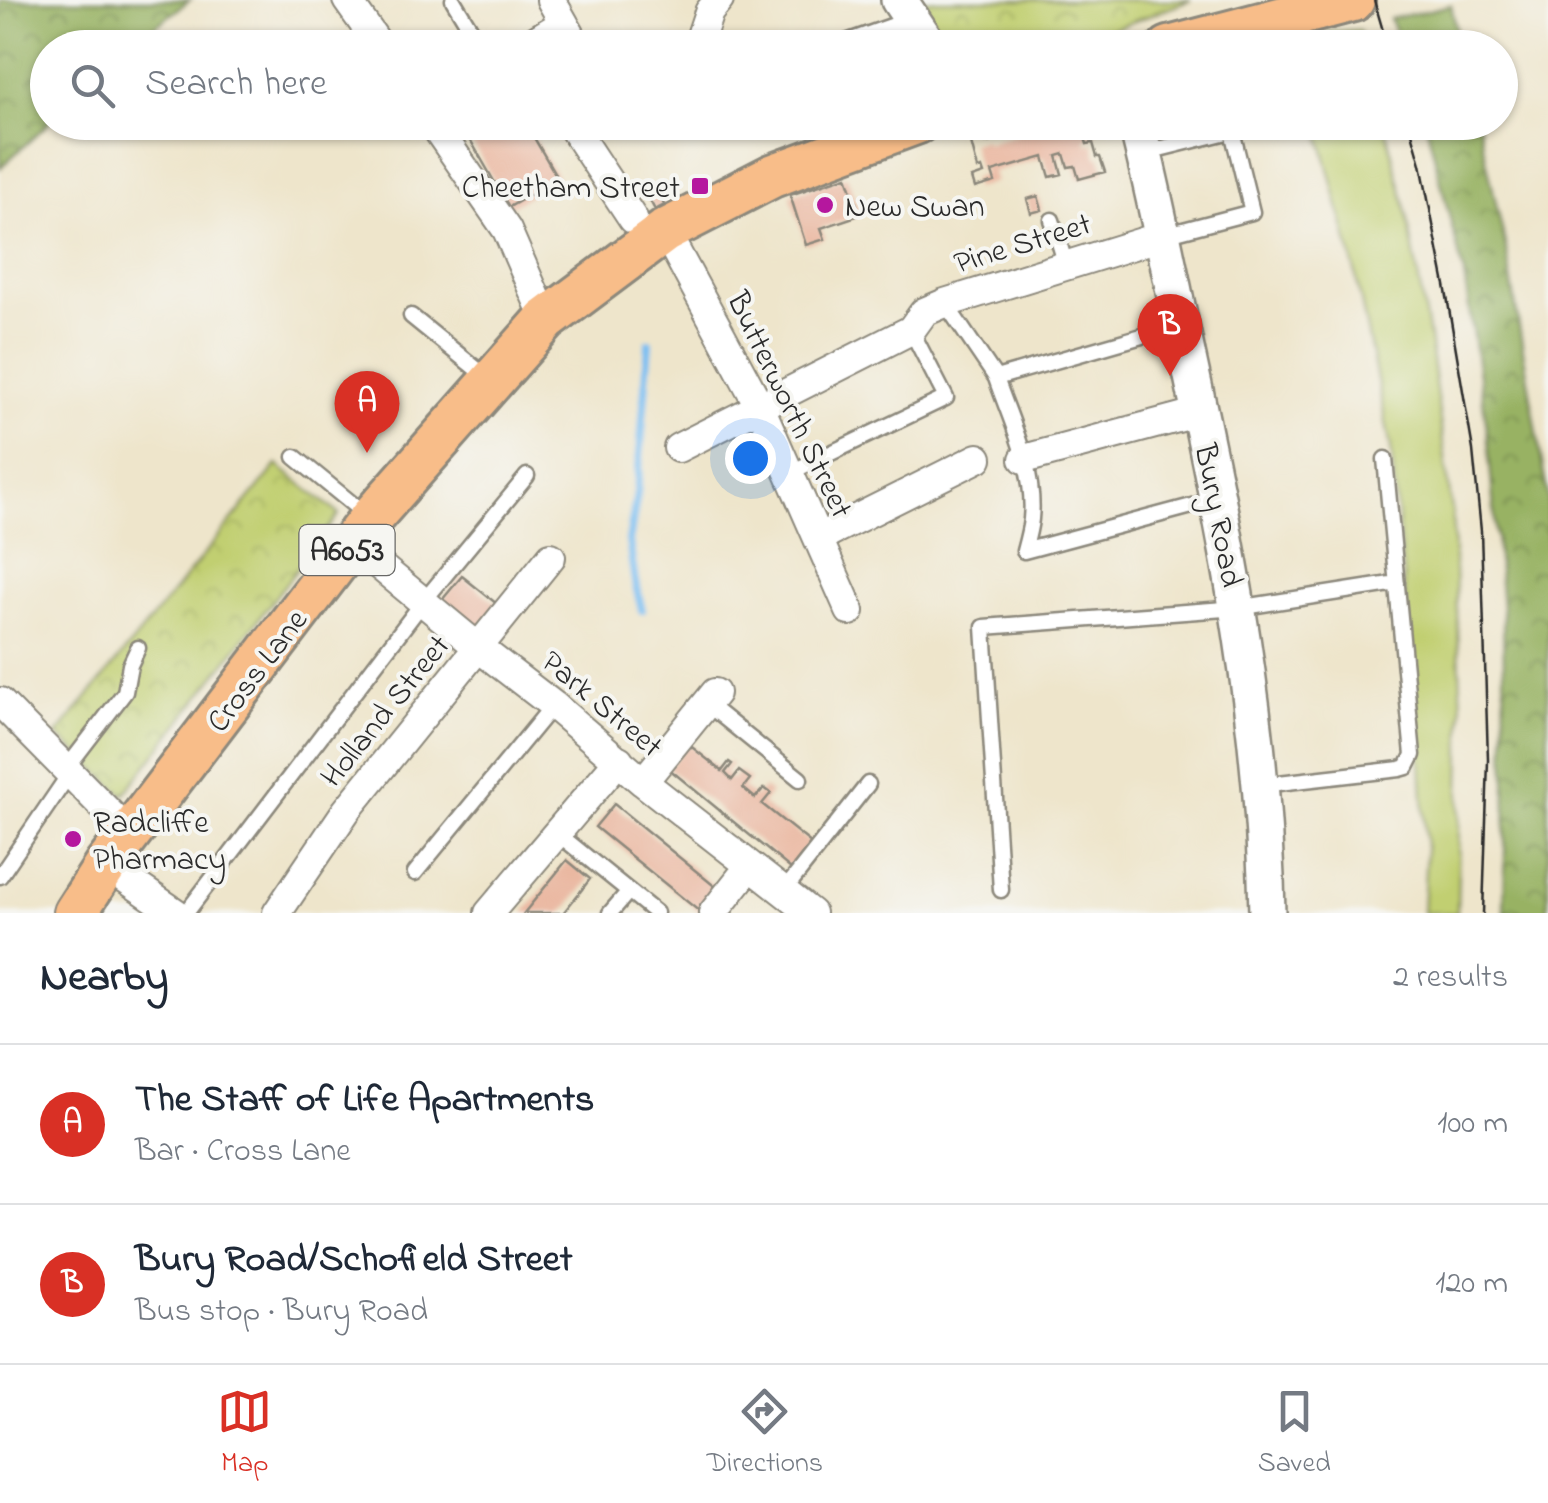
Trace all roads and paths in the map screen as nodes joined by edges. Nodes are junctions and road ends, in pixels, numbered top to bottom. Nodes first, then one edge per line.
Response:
1 (347, 0) edge
2 (453, 0) edge
3 (719, 0) edge
4 (1352, 0) edge
5 (914, 22) edge
6 (368, 30) edge
7 (471, 30) edge
8 (707, 30) edge
9 (888, 30) edge
10 (1238, 30) edge
11 (444, 140) edge
12 (589, 140) edge
13 (869, 140) edge
14 (1140, 140) edge
15 (1234, 140) edge
16 (1052, 220) dead end
17 (649, 225) junction
18 (1162, 236) junction
19 (1066, 265) junction
20 (944, 302) junction
21 (411, 316) dead end
22 (546, 320) junction
23 (1181, 325) junction
24 (910, 330) junction
25 (996, 378) junction
26 (491, 380) junction
27 (760, 408) junction
28 (1200, 412) junction
29 (678, 448) dead end
30 (294, 457) dead end
31 (978, 458) dead end
32 (1024, 459) junction
33 (1385, 459) dead end
34 (789, 474) junction
35 (528, 476) dead end
36 (1219, 499) junction
37 (361, 531) junction
38 (818, 538) junction
39 (552, 557) dead end
40 (1397, 583) junction
41 (424, 602) junction
42 (1238, 608) junction
43 (850, 610) dead end
44 (138, 648) dead end
45 (479, 648) junction
46 (711, 698) joint
47 (0, 702) edge
48 (553, 705) junction
49 (619, 760) junction
50 (68, 771) junction
51 (800, 779) dead end
52 (643, 782) junction
53 (868, 784) dead end
54 (1261, 786) junction
55 (557, 833) junction
56 (118, 850) junction
57 (750, 866) junction
58 (416, 873) dead end
59 (0, 876) edge
60 (1001, 890) dead end
61 (629, 891) junction
62 (783, 892) junction
63 (74, 913) edge
64 (176, 913) edge
65 (186, 913) edge
66 (277, 913) edge
67 (489, 913) edge
68 (610, 913) edge
69 (656, 913) edge
70 (713, 913) edge
71 (811, 913) edge
72 (1267, 913) edge

1 - 6 street
2 - 7 lane
3 - 8 street
4 - 10 main road
5 - 9 lane
11 - 22 street
12 - 17 street, Butterworth Street
13 - 17 main road, A6053
14 - 18 street, Bury Road
15 - 18 lane
16 - 19 lane
17 - 22 main road, Cross Lane / A6053
17 - 27 street, Butterworth Street
18 - 19 street, Pine Street
18 - 23 street, Bury Road
19 - 20 street, Pine Street
20 - 24 street, Pine Street
20 - 25 lane
21 - 26 lane
22 - 26 main road, Cross Lane / A6053
23 - 25 lane
23 - 28 street, Bury Road
24 - 27 street, Pine Street
24 - 34 lane
25 - 32 lane
26 - 37 main road, Cross Lane / A6053
27 - 29 street, Pine Street
27 - 34 street, Butterworth Street
28 - 32 street
28 - 36 street, Bury Road
30 - 37 lane
31 - 38 street
32 - 36 lane
33 - 40 lane
34 - 38 street, Butterworth Street
35 - 41 lane
36 - 42 street, Bury Road
37 - 41 street, Park Street
37 - 56 main road, Cross Lane / A6053
38 - 43 street, Butterworth Street
39 - 45 street, Holland Street
40 - 42 lane
40 - 54 lane
41 - 45 street, Park Street
41 - 65 lane
42 - 54 street, Bury Road
42 - 60 lane
44 - 50 lane
45 - 48 street, Park Street
45 - 66 street, Holland Street
46 - 51 lane
46 - 52 street
47 - 50 street
48 - 49 street, Park Street
48 - 58 lane
49 - 52 street, Park Street
49 - 55 street
50 - 56 street
50 - 59 lane
52 - 57 street, Park Street
53 - 62 lane
54 - 72 street, Bury Road
55 - 61 lane
55 - 67 street
56 - 63 main road, Cross Lane / A6053
56 - 64 street
57 - 62 street, Park Street
57 - 70 street
61 - 68 lane
61 - 69 lane
62 - 71 street, Park Street

